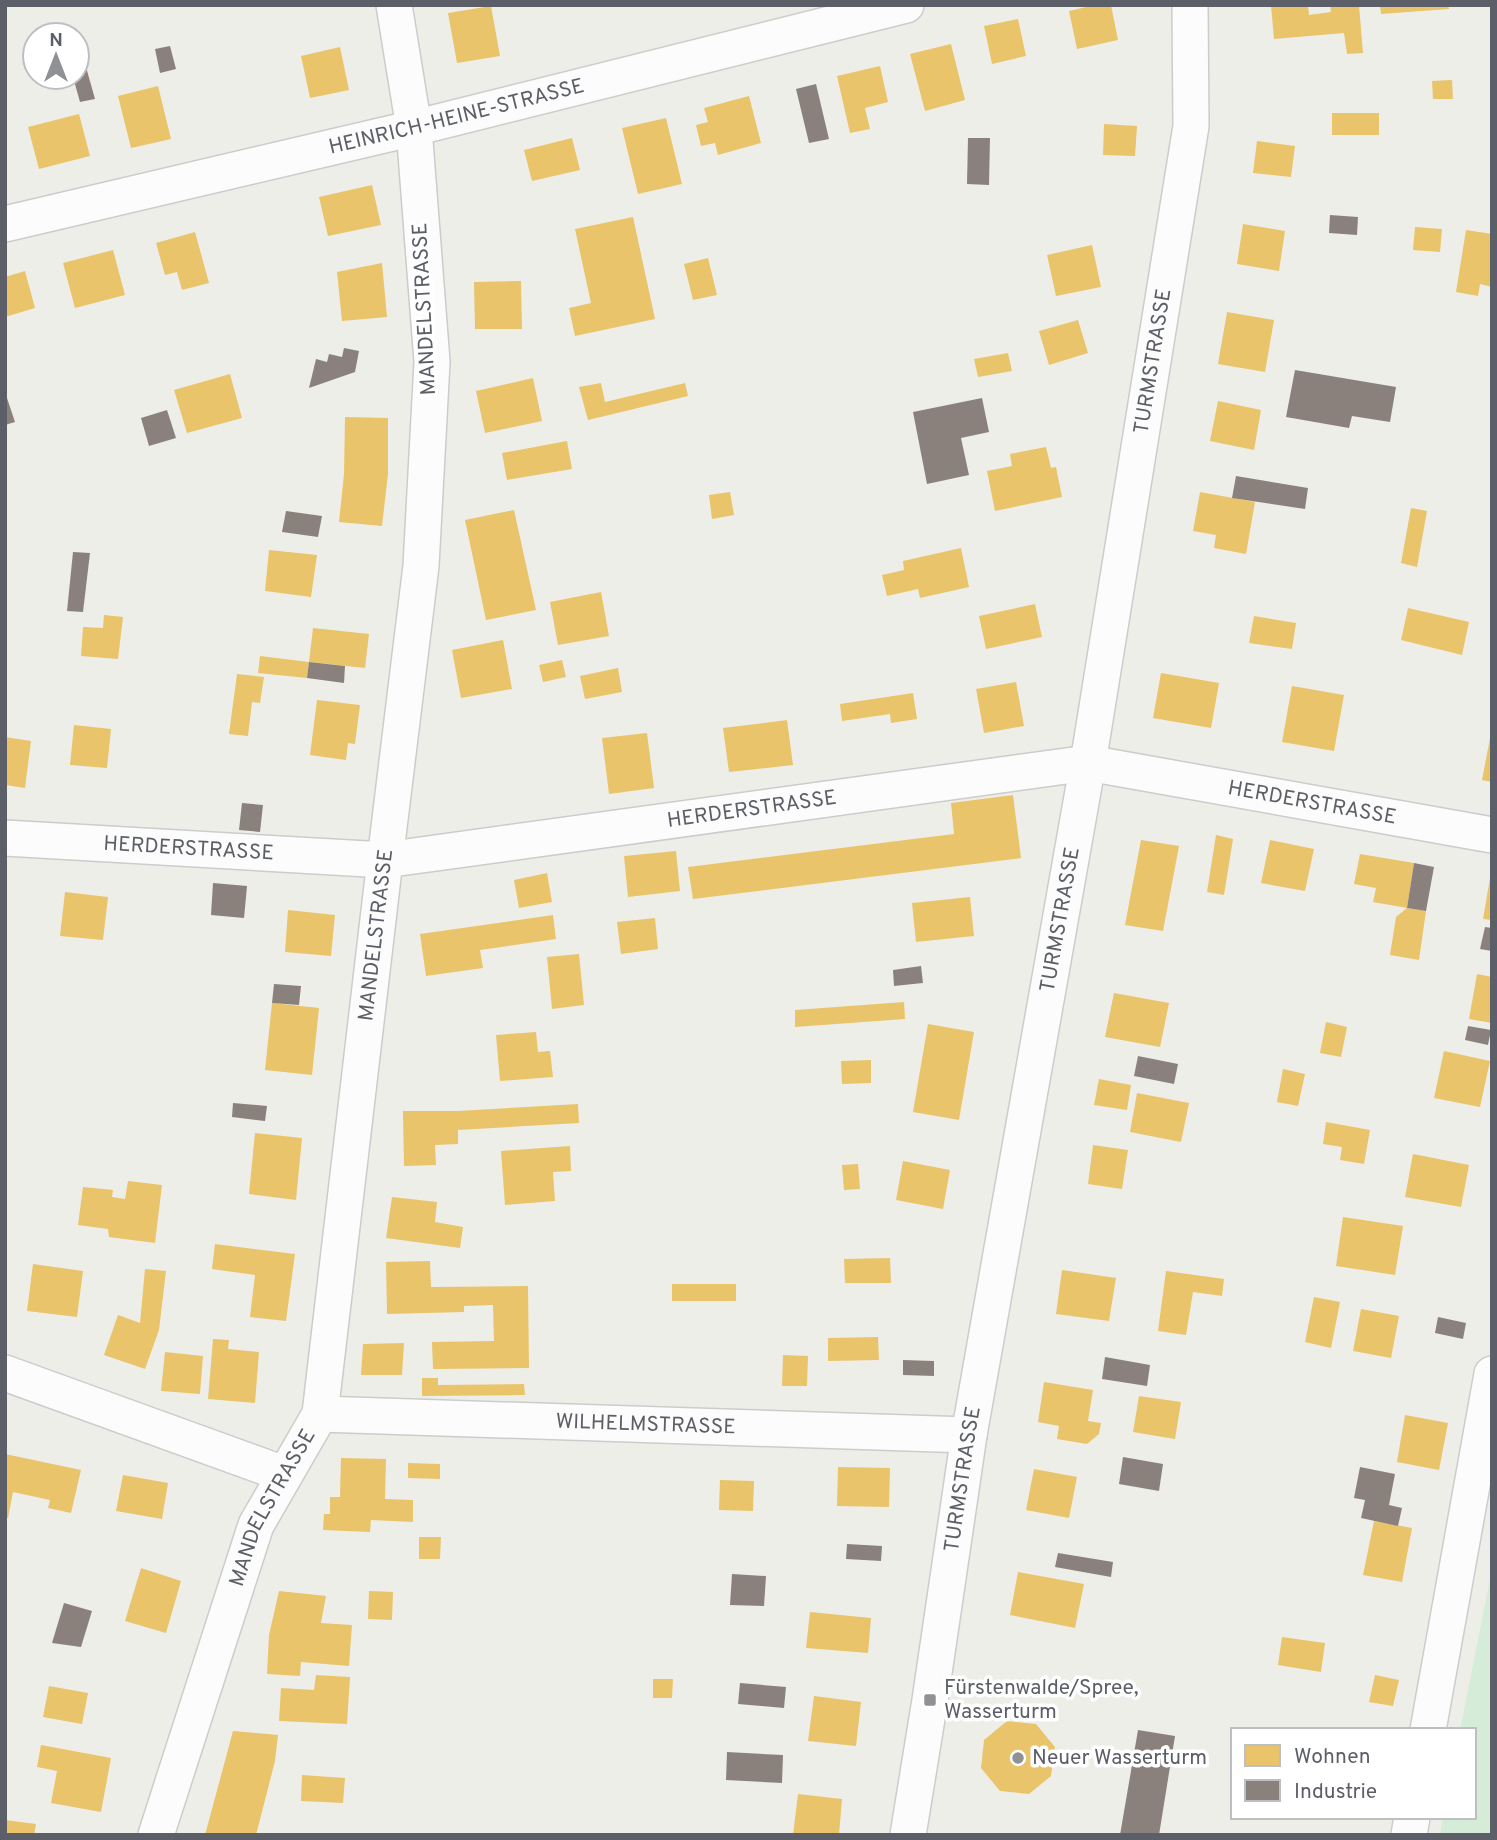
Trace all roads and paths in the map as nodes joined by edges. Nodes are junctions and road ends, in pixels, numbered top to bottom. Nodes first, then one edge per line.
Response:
1 (394, 5) edge
2 (905, 5) edge
3 (1191, 5) edge
4 (414, 128) junction
5 (5, 224) edge
6 (1088, 763) junction
7 (1492, 835) edge
8 (5, 838) edge
9 (385, 860) junction
10 (5, 1373) edge
11 (1492, 1374) edge
12 (320, 1414) junction
13 (970, 1435) junction
14 (284, 1474) junction
15 (1428, 1728) edge
16 (156, 1835) edge
17 (908, 1835) edge

1 - 4 street, MANDELSTRASSE
2 - 4 street, HEINRICH-HEINE-STRASSE
3 - 6 street, TURMSTRASSE
4 - 5 street, HEINRICH-HEINE-STRASSE
4 - 9 street, MANDELSTRASSE
6 - 7 street, HERDERSTRASSE
6 - 9 street, HERDERSTRASSE
6 - 13 street, TURMSTRASSE
8 - 9 street, HERDERSTRASSE
9 - 12 street, MANDELSTRASSE
10 - 14 street
11 - 15 street
12 - 13 street, WILHELMSTRASSE
12 - 14 street, MANDELSTRASSE
13 - 17 street, TURMSTRASSE
14 - 16 street, MANDELSTRASSE

